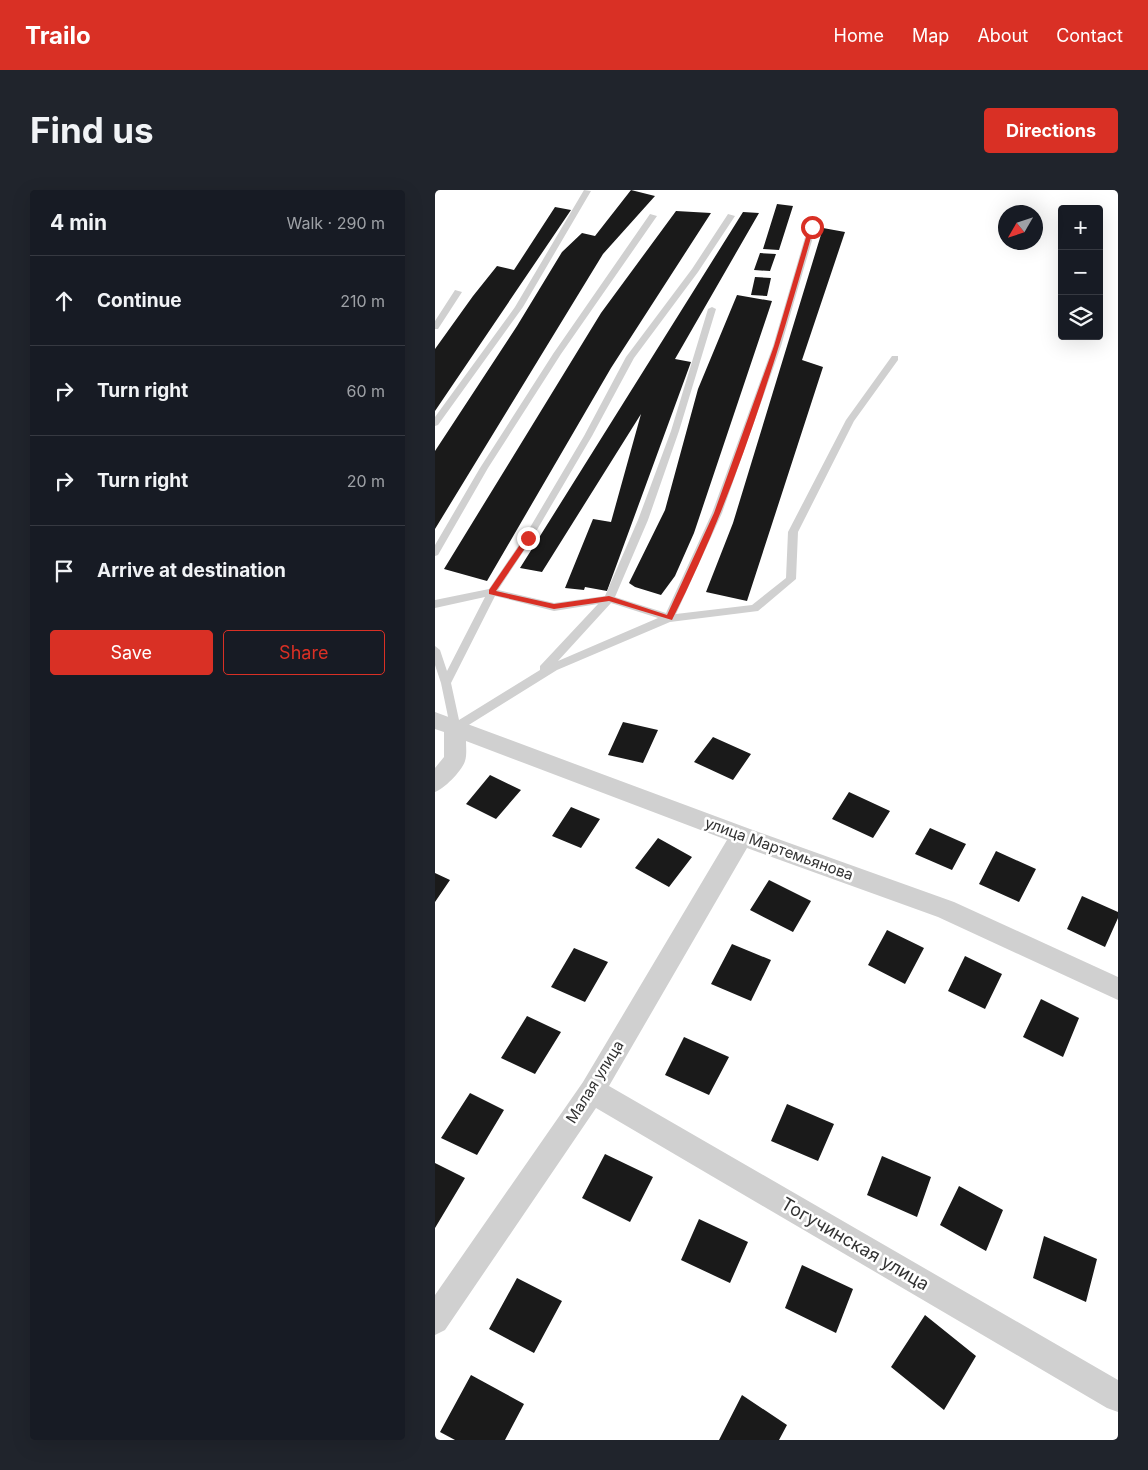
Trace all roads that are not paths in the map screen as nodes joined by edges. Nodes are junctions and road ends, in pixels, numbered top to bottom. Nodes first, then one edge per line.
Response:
1 (587, 191) dead end
2 (653, 216) dead end
3 (731, 216) dead end
4 (812, 227) dead end
5 (458, 292) dead end
6 (712, 309) dead end
7 (435, 327) edge
8 (895, 358) dead end
9 (435, 423) edge
10 (435, 554) edge
11 (491, 592) junction
12 (609, 599) junction
13 (435, 604) edge
14 (669, 618) junction
15 (435, 650) edge
16 (536, 678) junction
17 (446, 683) junction
18 (445, 724) edge
19 (435, 783) edge
20 (742, 836) junction
21 (1118, 989) edge
22 (591, 1091) junction
23 (435, 1320) edge
24 (1118, 1397) edge

1 - 9 lane
2 - 10 lane
3 - 11 lane
4 - 14 lane
5 - 7 lane
6 - 12 lane
8 - 14 lane
11 - 12 lane
11 - 13 lane
11 - 17 lane
12 - 14 lane
12 - 16 lane
14 - 16 lane
15 - 17 lane
16 - 18 lane
17 - 18 lane
18 - 19 street
18 - 20 street, улица Мартемьянова
20 - 21 street, улица Мартемьянова
20 - 22 street, Малая улица
22 - 23 street, Малая улица
22 - 24 street, Тогучинская улица

